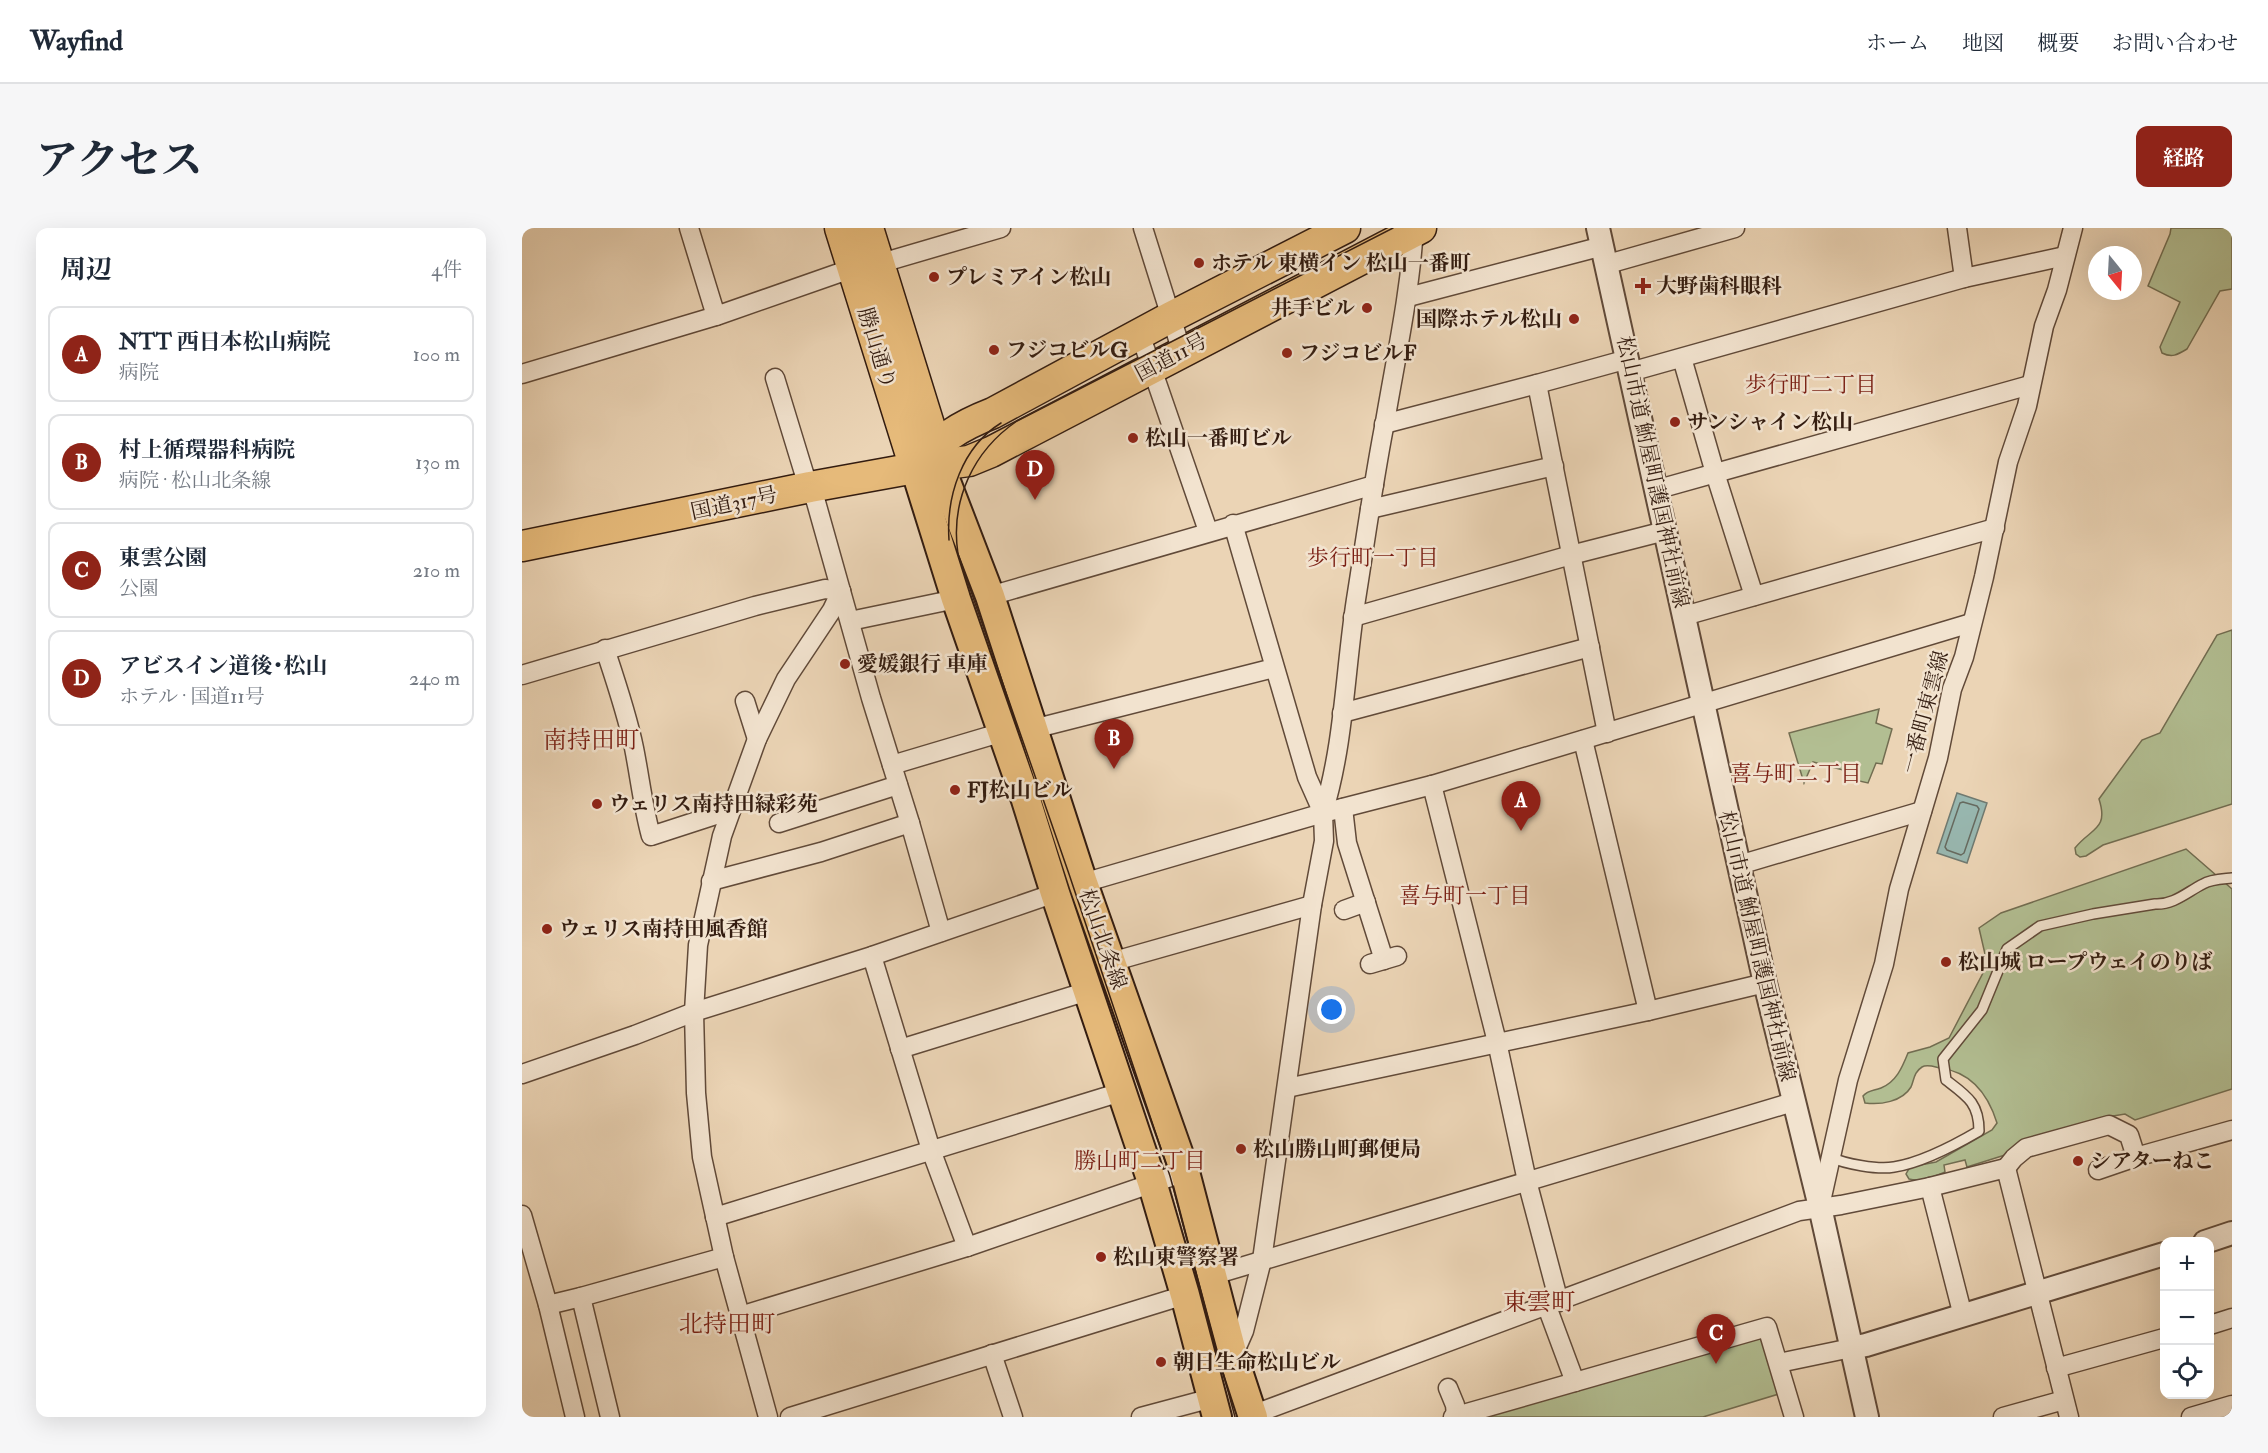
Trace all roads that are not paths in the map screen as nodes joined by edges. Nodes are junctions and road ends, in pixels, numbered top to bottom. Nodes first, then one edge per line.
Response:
1 (689, 228) edge
2 (840, 228) edge
3 (868, 228) edge
4 (1001, 228) edge
5 (1143, 228) edge
6 (1735, 228) edge
7 (1958, 228) edge
8 (2073, 228) edge
9 (1416, 229) edge
10 (977, 231) edge
11 (1331, 231) edge
12 (1603, 246) edge
13 (2065, 256) junction
14 (866, 268) junction
15 (1341, 269) junction
16 (1964, 278) junction
17 (1408, 297) junction
18 (716, 316) junction
19 (1171, 317) junction
20 (1140, 334) junction
21 (1182, 352) junction
22 (1682, 358) junction
23 (1629, 366) junction
24 (1152, 367) junction
25 (522, 374) edge
26 (775, 378) dead end
27 (1537, 384) junction
28 (2030, 385) junction
29 (1384, 424) junction
30 (930, 459) junction
31 (1554, 466) junction
32 (1715, 473) junction
33 (1374, 485) junction
34 (810, 487) junction
35 (1655, 490) junction
36 (1370, 510) junction
37 (1233, 525) junction
38 (1995, 528) junction
39 (1208, 531) junction
40 (1665, 531) junction
41 (522, 546) edge
42 (1571, 555) junction
43 (841, 591) junction
44 (990, 596) junction
45 (1754, 596) junction
46 (956, 599) junction
47 (1684, 616) junction
48 (1353, 617) junction
49 (850, 621) junction
50 (1971, 623) junction
51 (1590, 647) junction
52 (605, 649) junction
53 (1275, 668) junction
54 (522, 675) edge
55 (746, 701) dead end
56 (1703, 703) junction
57 (1342, 713) junction
58 (1034, 729) junction
59 (1003, 732) junction
60 (1607, 733) junction
61 (757, 739) junction
62 (1583, 740) junction
63 (892, 765) junction
64 (898, 785) junction
65 (1432, 785) junction
66 (1343, 808) junction
67 (731, 810) junction
68 (1922, 811) junction
69 (1323, 813) junction
70 (779, 823) dead end
71 (910, 823) junction
72 (1739, 865) junction
73 (2232, 878) edge
74 (711, 881) junction
75 (1083, 883) junction
76 (1054, 893) junction
77 (1366, 903) junction
78 (1312, 905) junction
79 (1344, 910) dead end
80 (941, 932) junction
81 (872, 956) junction
82 (1384, 960) dead end
83 (1111, 962) junction
84 (1765, 983) junction
85 (1088, 992) junction
86 (1648, 1011) junction
87 (694, 1012) junction
88 (1497, 1042) junction
89 (900, 1049) junction
90 (522, 1074) edge
91 (1287, 1088) junction
92 (1121, 1092) junction
93 (1793, 1102) junction
94 (2232, 1130) edge
95 (931, 1150) junction
96 (1830, 1157) junction
97 (2136, 1157) junction
98 (2006, 1168) junction
99 (2098, 1170) dead end
100 (1185, 1172) junction
101 (1527, 1180) junction
102 (1152, 1182) junction
103 (1930, 1187) junction
104 (1820, 1207) junction
105 (522, 1215) edge
106 (715, 1217) junction
107 (2232, 1233) edge
108 (2214, 1239) edge
109 (967, 1247) junction
110 (2160, 1255) edge
111 (724, 1257) junction
112 (1262, 1260) junction
113 (1214, 1275) junction
114 (2037, 1292) junction
115 (1185, 1295) junction
116 (581, 1297) junction
117 (1553, 1303) junction
118 (548, 1305) junction
119 (740, 1316) junction
120 (1963, 1316) junction
121 (2232, 1318) edge
122 (2214, 1324) edge
123 (2160, 1339) edge
124 (1851, 1348) junction
125 (992, 1354) junction
126 (1233, 1356) junction
127 (1779, 1363) junction
128 (2056, 1368) junction
129 (1575, 1382) junction
130 (1449, 1388) dead end
131 (2232, 1406) edge
132 (1214, 1408) edge
133 (2067, 1409) edge
134 (1252, 1416) edge
135 (575, 1417) edge
136 (610, 1417) edge
137 (768, 1417) edge
138 (790, 1417) edge
139 (1013, 1417) edge
140 (1141, 1417) edge
141 (1454, 1417) edge
142 (1794, 1417) edge
143 (1867, 1417) edge
144 (2003, 1417) edge
145 (2192, 1417) edge

1 - 18 street
2 - 14 highway, 勝山通り
3 - 14 highway, 勝山通り
4 - 10 street
5 - 19 street
6 - 12 street
7 - 16 street
8 - 13 street, 一番町東雲線
9 - 15 highway, 国道11号
9 - 17 street
10 - 14 street
11 - 15 street
11 - 19 highway, 国道11号
12 - 17 street
12 - 23 street, 松山市道 鮒屋町護国神社前線
13 - 16 street
13 - 28 street, 一番町東雲線
14 - 18 street
14 - 30 highway, 勝山通り
15 - 21 highway, 国道11号
16 - 22 street
17 - 29 street
18 - 25 street
19 - 20 highway, 国道11号
19 - 21 street
20 - 24 street
20 - 30 highway, 国道11号
21 - 24 highway, 国道11号
22 - 23 street
22 - 32 street
23 - 27 street
23 - 35 street, 松山市道 鮒屋町護国神社前線
24 - 30 highway, 国道11号
24 - 39 street
26 - 34 street
27 - 29 street
27 - 31 street
28 - 32 street
28 - 38 street, 一番町東雲線
29 - 33 street
30 - 34 highway, 国道317号
30 - 44 main road, 松山北条線
30 - 46 main road, 松山北条線
31 - 36 street
31 - 42 street
32 - 35 street
32 - 45 street
33 - 36 street
33 - 37 street
34 - 41 highway, 国道317号
34 - 43 street
35 - 40 street, 松山市道 鮒屋町護国神社前線
36 - 48 street
37 - 39 street
37 - 53 street
38 - 45 street
38 - 50 street, 一番町東雲線
39 - 44 street
40 - 42 street
40 - 47 street, 松山市道 鮒屋町護国神社前線
42 - 48 street
42 - 51 street
43 - 49 street
43 - 52 street
43 - 61 street
44 - 58 main road, 松山北条線
45 - 47 street
46 - 49 street
46 - 59 main road, 松山北条線
47 - 56 street, 松山市道 鮒屋町護国神社前線
48 - 57 street
49 - 63 street
50 - 56 street
50 - 68 street, 一番町東雲線
51 - 57 street
51 - 60 street
52 - 54 street
52 - 67 street
53 - 58 street
53 - 69 street
55 - 61 street
56 - 60 street
56 - 72 street, 松山市道 鮒屋町護国神社前線
57 - 69 street
58 - 75 main road, 松山北条線
59 - 63 street
59 - 76 main road, 松山北条線
60 - 62 street
61 - 67 street
62 - 65 street
62 - 86 street
63 - 64 street
64 - 70 street
64 - 71 street
65 - 66 street
65 - 88 street
66 - 69 street
66 - 77 street
67 - 74 street
68 - 72 street
68 - 96 street, 一番町東雲線
69 - 75 street
69 - 78 street
71 - 74 street
71 - 80 street
72 - 84 street, 松山市道 鮒屋町護国神社前線
73 - 96 lane
74 - 87 street
75 - 83 main road, 松山北条線
76 - 80 street
76 - 85 main road, 松山北条線
77 - 79 street
77 - 82 street
78 - 83 street
78 - 91 street
80 - 81 street
81 - 87 street
81 - 89 street
83 - 100 main road, 松山北条線
84 - 86 street
84 - 93 street, 松山市道 鮒屋町護国神社前線
85 - 89 street
85 - 92 main road, 松山北条線
86 - 88 street
87 - 90 street
87 - 106 street
88 - 91 street
88 - 101 street
89 - 95 street
91 - 112 street
92 - 95 street
92 - 102 main road, 松山北条線
93 - 101 street
93 - 104 street, 松山市道 鮒屋町護国神社前線
94 - 97 street
95 - 106 street
95 - 109 street
96 - 104 street, 一番町東雲線
97 - 98 street
97 - 99 street
98 - 103 street
98 - 114 street
100 - 102 street
100 - 113 main road, 松山北条線
101 - 112 street
101 - 117 street
102 - 109 street
102 - 115 main road, 松山北条線
103 - 104 street
103 - 120 street
104 - 117 street
104 - 124 street, 松山市道 鮒屋町護国神社前線
105 - 118 street
106 - 111 street
107 - 108 street
109 - 119 street
110 - 114 street
111 - 116 street
111 - 119 street
112 - 113 street
112 - 126 street
113 - 126 main road, 松山北条線
114 - 120 street
114 - 128 street
115 - 125 street
115 - 132 main road, 松山北条線
116 - 118 street
116 - 136 street
117 - 129 street
117 - 134 street
118 - 135 street
119 - 137 street
120 - 124 street
121 - 122 street
123 - 128 street
124 - 127 street
124 - 143 street, 松山市道 鮒屋町護国神社前線
125 - 138 street
125 - 139 street
126 - 134 main road, 松山北条線
127 - 129 street
127 - 142 street
128 - 133 street
129 - 141 street
130 - 141 street
131 - 145 street
132 - 140 street
133 - 144 street

